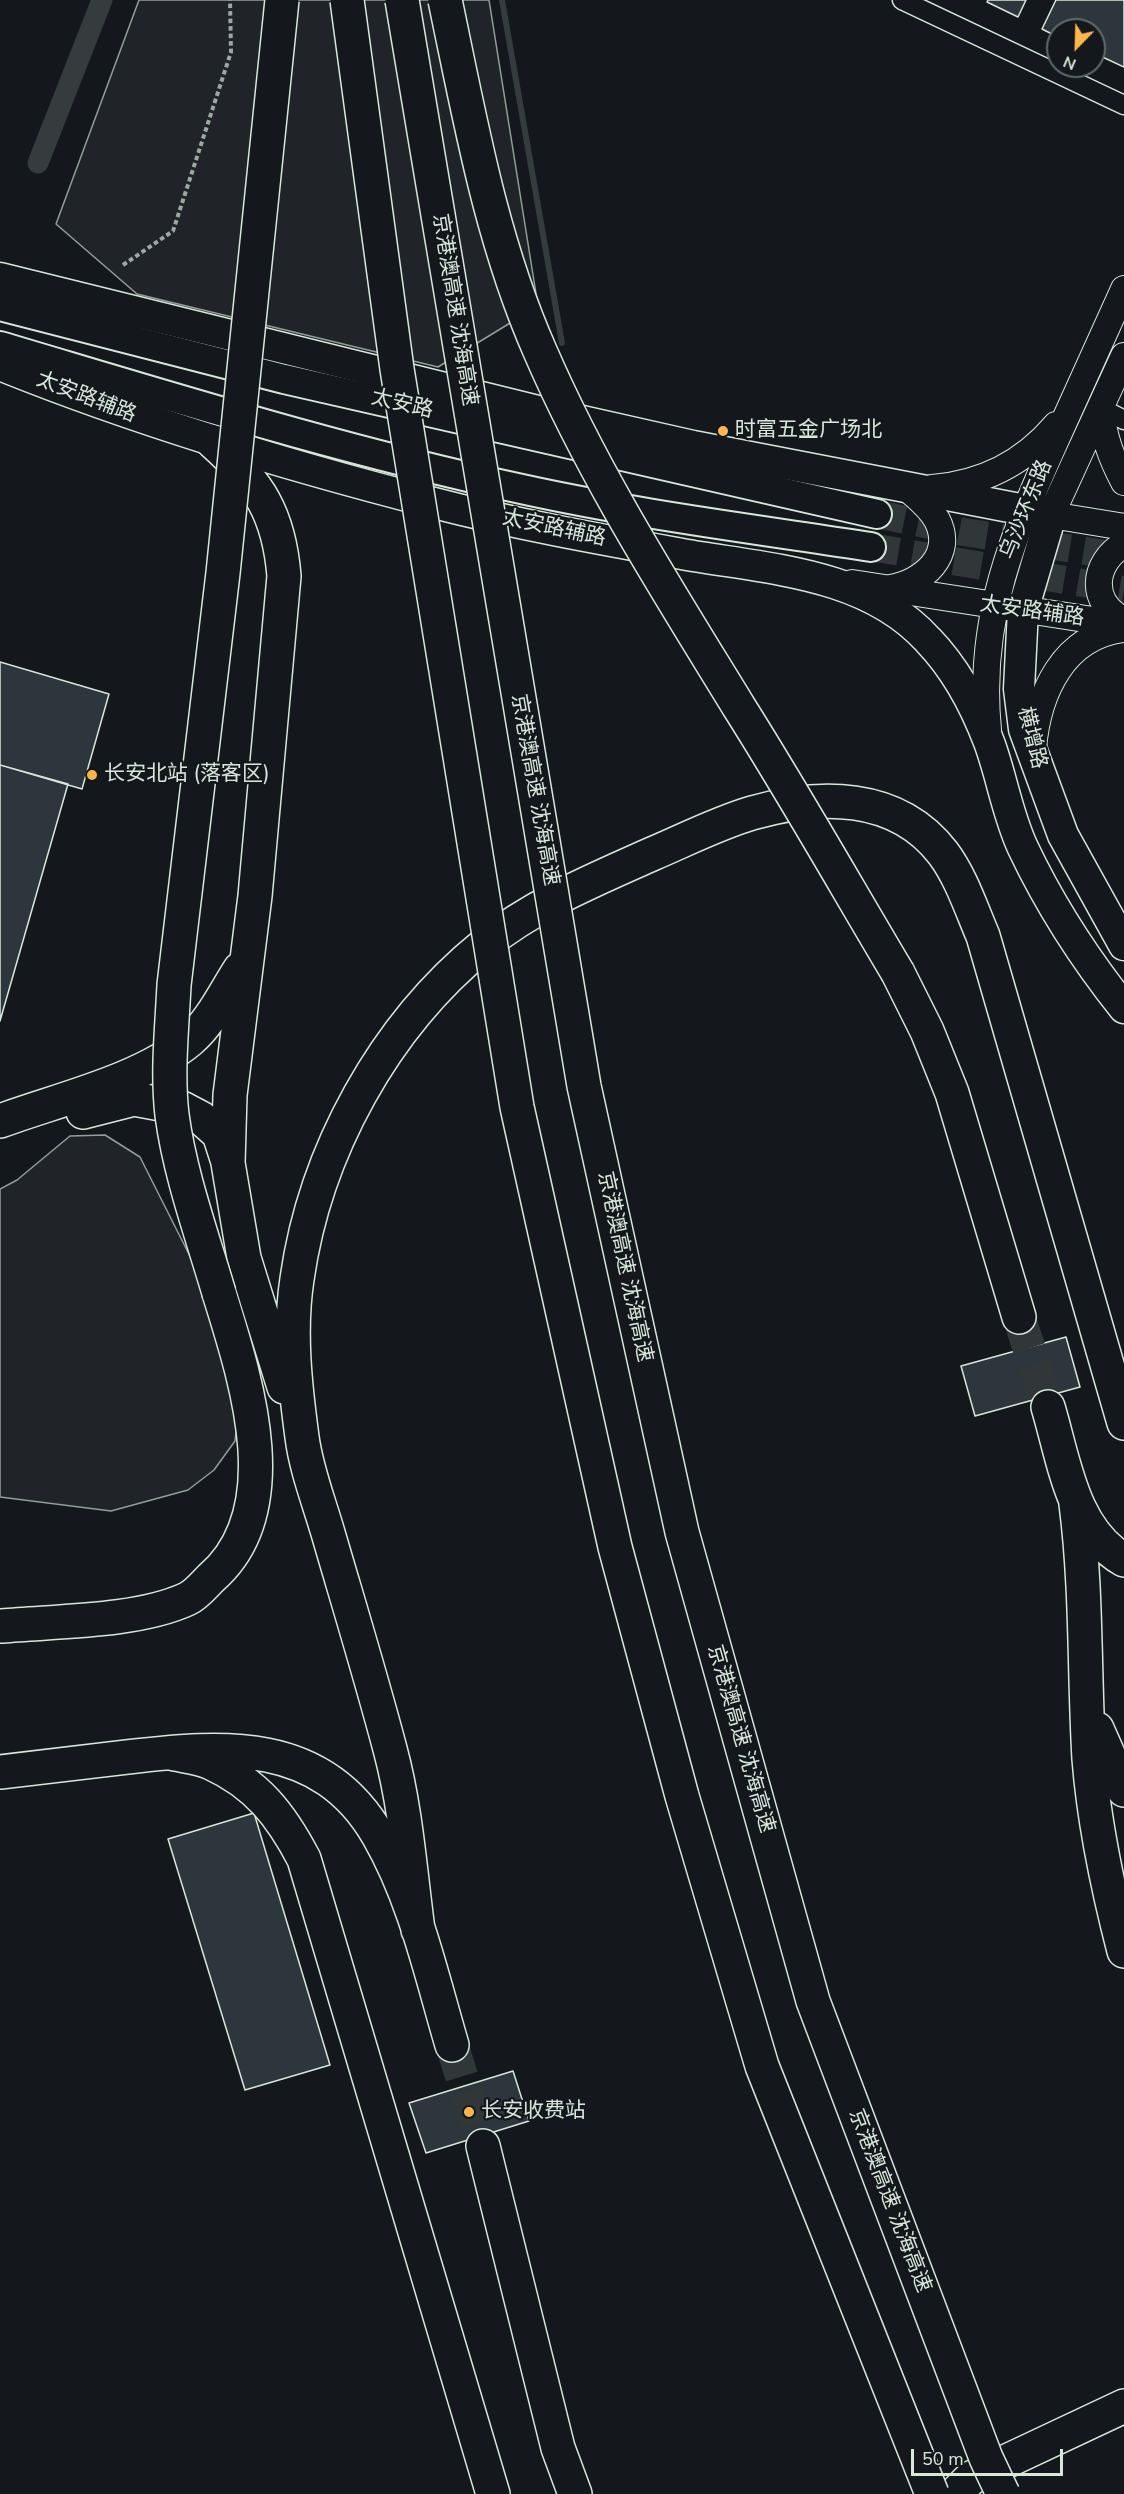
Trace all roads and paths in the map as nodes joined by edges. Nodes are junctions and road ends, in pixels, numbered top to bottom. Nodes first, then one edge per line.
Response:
1 (230, 0) edge
2 (282, 0) edge
3 (347, 0) edge
4 (402, 0) edge
5 (446, 0) edge
6 (902, 0) edge
7 (1124, 105) edge
8 (123, 265) dead end
9 (0, 278) edge
10 (1124, 289) edge
11 (0, 306) edge
12 (0, 346) edge
13 (1124, 356) edge
14 (0, 364) edge
15 (0, 381) edge
16 (1071, 407) junction
17 (1101, 408) junction
18 (1124, 420) edge
19 (152, 422) junction
20 (213, 442) junction
21 (1124, 482) edge
22 (908, 489) junction
23 (1038, 513) junction
24 (877, 514) tunnel mouth
25 (1124, 527) edge
26 (1124, 544) edge
27 (871, 547) tunnel mouth
28 (823, 578) junction
29 (887, 589) junction
30 (994, 606) junction
31 (1023, 610) junction
32 (1124, 620) edge
33 (1124, 627) edge
34 (990, 744) junction
35 (1033, 754) junction
36 (1124, 945) edge
37 (245, 959) junction
38 (1124, 1008) edge
39 (0, 1120) edge
40 (0, 1143) edge
41 (228, 1163) junction
42 (1019, 1317) tunnel mouth
43 (1048, 1407) tunnel mouth
44 (1124, 1423) edge
45 (303, 1443) junction
46 (1076, 1504) junction
47 (1124, 1560) edge
48 (2, 1626) dead end
49 (1087, 1700) junction
50 (170, 1752) junction
51 (0, 1772) edge
52 (1124, 1790) edge
53 (418, 1930) junction
54 (1124, 1951) edge
55 (452, 2044) tunnel mouth
56 (483, 2146) tunnel mouth
57 (1124, 2406) edge
58 (493, 2494) edge
59 (575, 2494) edge
60 (932, 2494) edge
61 (955, 2494) edge
62 (1003, 2494) edge

1 - 8 path
2 - 48 highway, bridge
3 - 60 highway, bridge
4 - 62 highway, 京港澳高速 沈海高速, bridge
5 - 42 highway, bridge
6 - 7 street
9 - 22 highway
10 - 16 main road, 乌沙环东路
11 - 24 main road, 太安路
12 - 27 main road
13 - 17 main road, 乌沙环东路
14 - 19 highway, 太安路辅路
15 - 19 main road
16 - 22 main road
16 - 23 main road, 乌沙环东路
17 - 18 street
17 - 21 main road
17 - 23 main road, 乌沙环东路
19 - 20 highway, 太安路辅路
20 - 28 highway, 太安路辅路
20 - 37 highway
22 - 23 highway
22 - 29 main road
23 - 25 main road
23 - 30 main road, 乌沙环东路
23 - 31 highway, 横增路
26 - 32 main road
28 - 29 main road, 太安路辅路
28 - 34 highway, 横增路
29 - 30 main road, 太安路辅路
30 - 31 main road, 太安路辅路
30 - 34 main road, 乌沙环东路
31 - 33 main road, 太安路辅路
31 - 35 highway, 横增路
33 - 35 main road
34 - 38 highway, 横增路
35 - 36 highway, 横增路
37 - 39 highway
37 - 41 highway
40 - 41 highway
41 - 45 highway
43 - 46 highway
44 - 45 highway
45 - 53 highway
46 - 47 highway
46 - 49 highway
49 - 52 highway
49 - 54 highway
50 - 51 highway
50 - 53 highway
50 - 58 highway
53 - 55 highway
56 - 59 highway
57 - 61 highway

